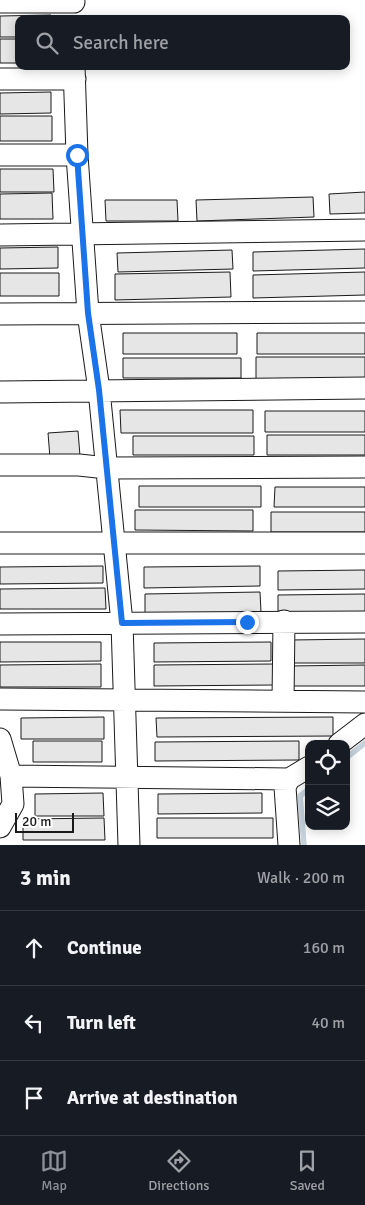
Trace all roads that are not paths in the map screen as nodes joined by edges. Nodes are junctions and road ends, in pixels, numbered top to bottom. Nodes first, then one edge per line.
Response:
1 (0, 2) edge
2 (74, 7) edge
3 (75, 73) edge
4 (0, 79) edge
5 (0, 155) edge
6 (77, 155) junction
7 (365, 230) edge
8 (82, 234) junction
9 (0, 235) edge
10 (365, 312) edge
11 (88, 313) junction
12 (0, 314) edge
13 (365, 388) edge
14 (99, 390) junction
15 (0, 392) edge
16 (0, 465) edge
17 (365, 467) edge
18 (107, 468) junction
19 (0, 543) edge
20 (365, 543) edge
21 (115, 544) junction
22 (284, 622) junction
23 (365, 622) edge
24 (122, 623) junction
25 (0, 624) edge
26 (0, 699) edge
27 (125, 700) junction
28 (283, 702) junction
29 (365, 702) edge
30 (365, 724) edge
31 (0, 739) edge
32 (344, 740) edge
33 (305, 769) edge
34 (11, 776) junction
35 (128, 776) junction
36 (289, 779) junction
37 (0, 827) edge
38 (129, 845) edge
39 (289, 845) edge

1 - 2 street
3 - 4 street
3 - 6 street
5 - 6 street
6 - 8 street
7 - 8 street
8 - 9 street
8 - 11 street
10 - 11 street
11 - 12 street
11 - 14 street
13 - 14 street
14 - 15 street
14 - 18 street
16 - 18 street
17 - 18 street
18 - 21 street
19 - 21 street
20 - 21 street
21 - 24 street
22 - 23 street
22 - 24 street
22 - 28 street
24 - 25 street
24 - 27 street
26 - 27 street
27 - 28 street
27 - 35 street
28 - 29 street
30 - 32 street
31 - 34 street
33 - 36 street
34 - 35 street
34 - 37 street
35 - 36 street
35 - 38 street
36 - 39 street

